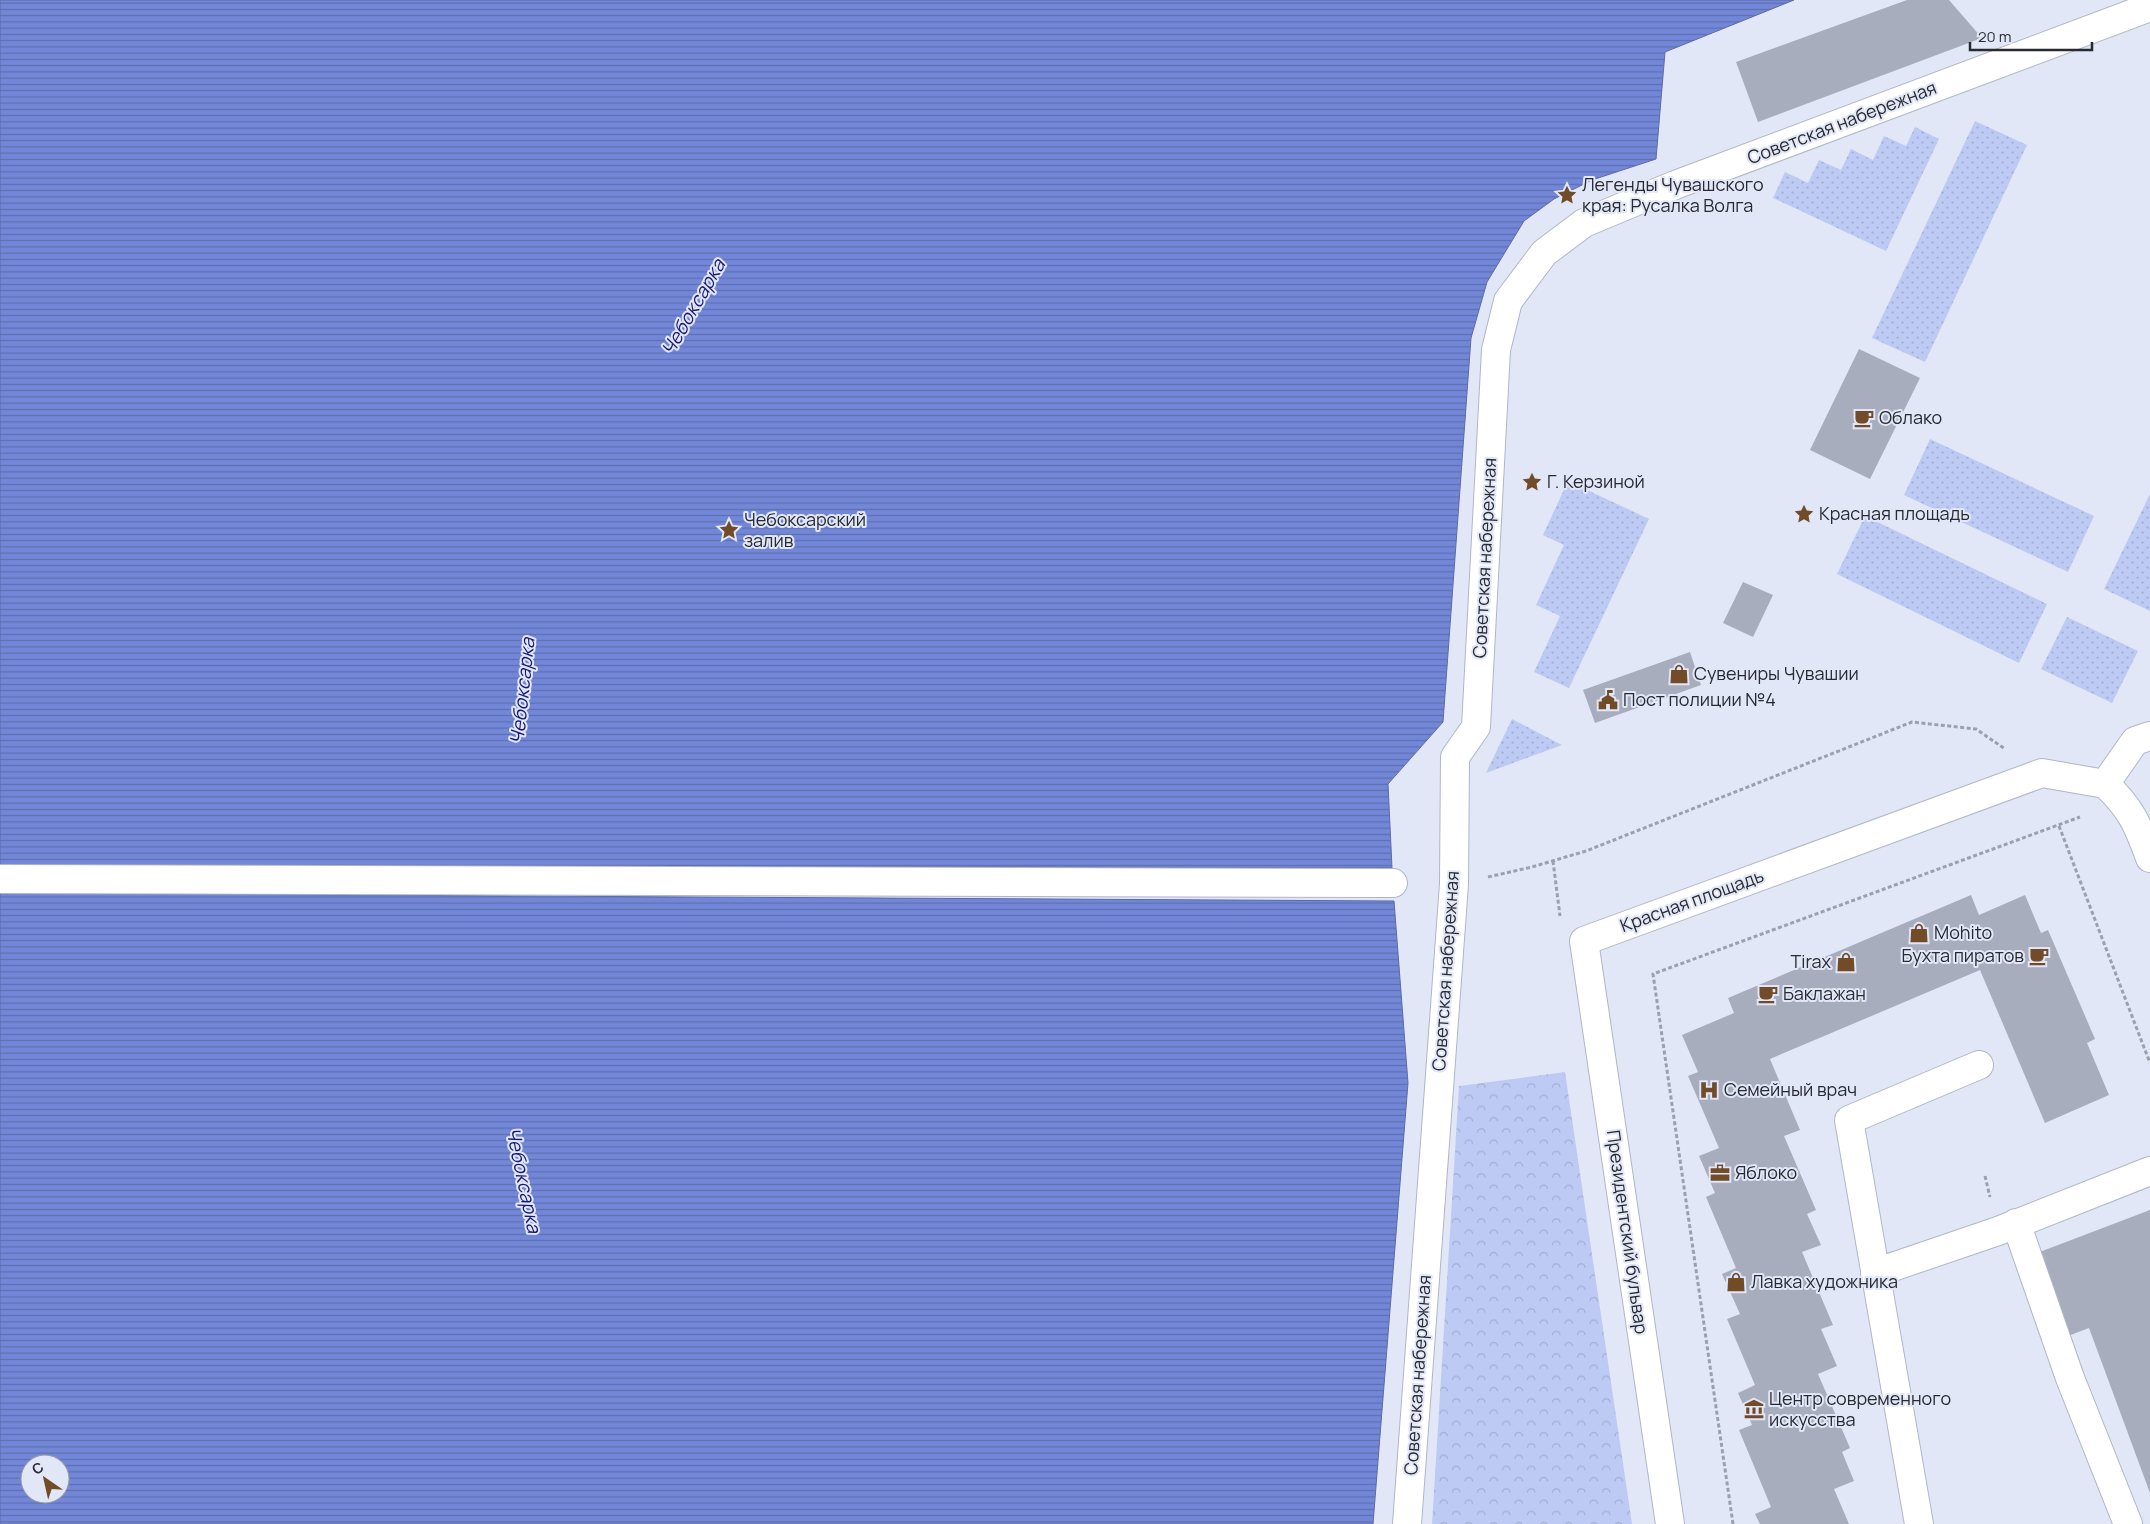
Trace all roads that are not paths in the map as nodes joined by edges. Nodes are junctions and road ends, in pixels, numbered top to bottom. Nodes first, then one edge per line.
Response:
1 (2150, 6) edge
2 (2150, 736) edge
3 (2105, 784) junction
4 (2150, 858) edge
5 (0, 879) edge
6 (1393, 883) dead end
7 (1584, 940) joint
8 (1979, 1066) dead end
9 (2150, 1171) edge
10 (2016, 1223) junction
11 (1875, 1273) junction
12 (1407, 1524) edge
13 (1670, 1524) edge
14 (1918, 1524) edge
15 (2128, 1524) edge

1 - 12 street, Советская набережная
2 - 3 street
3 - 4 street
3 - 7 street, Красная площадь
5 - 6 street
7 - 13 street, Президентский бульвар
8 - 11 street
9 - 10 street
10 - 11 street
10 - 15 street
11 - 14 street

